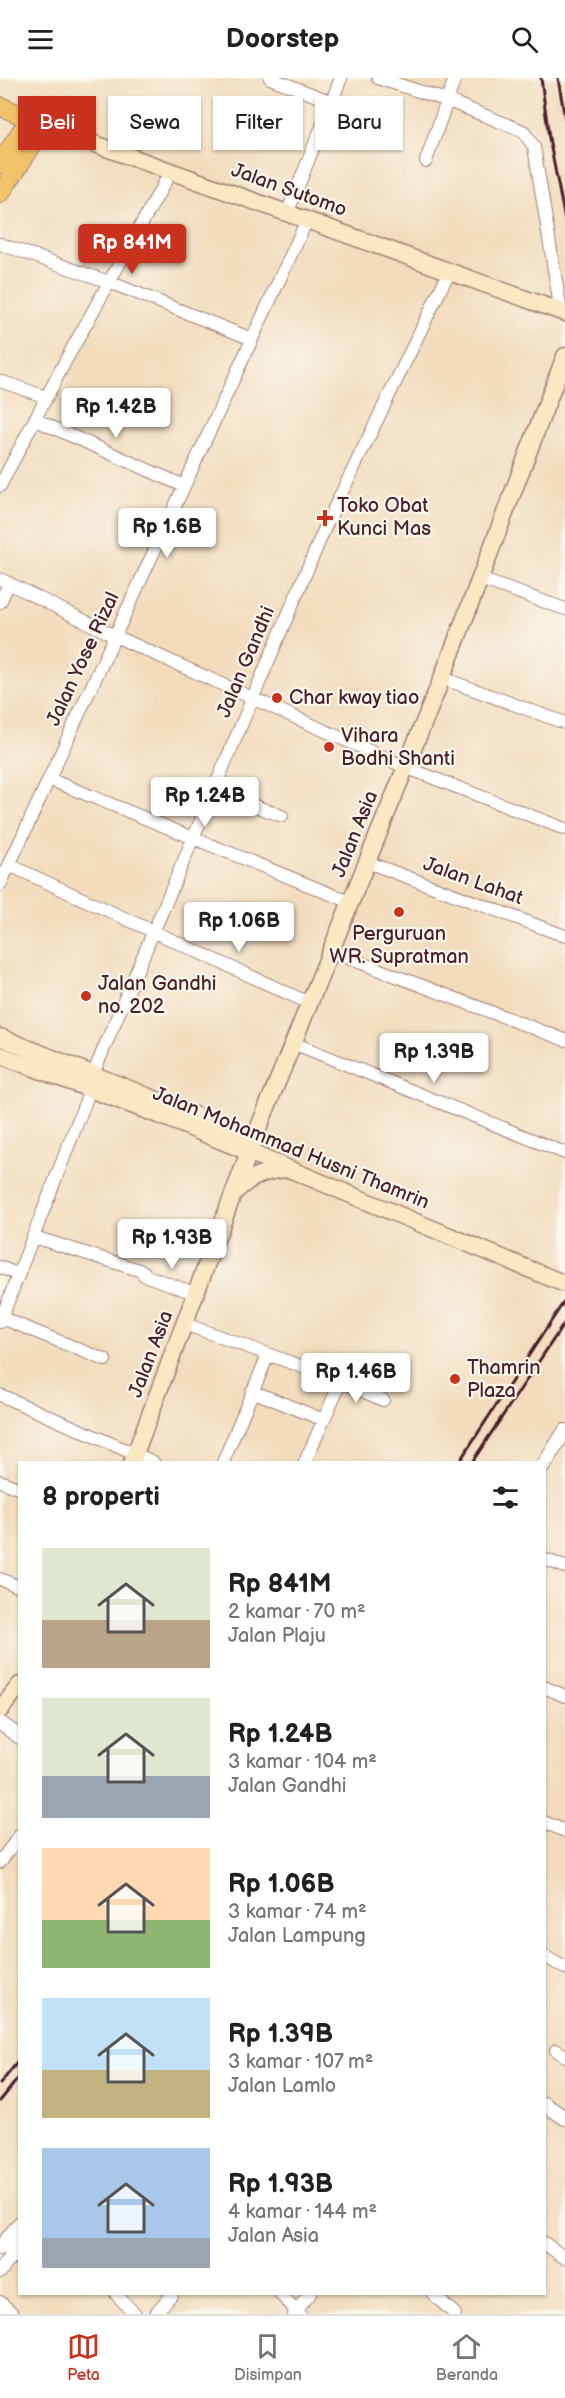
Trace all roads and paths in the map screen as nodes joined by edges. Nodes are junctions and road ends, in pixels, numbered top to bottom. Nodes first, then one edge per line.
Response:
1 (270, 78) edge
2 (341, 78) edge
3 (378, 78) edge
4 (455, 78) edge
5 (316, 96) edge
6 (334, 96) edge
7 (446, 100) junction
8 (0, 106) edge
9 (18, 114) edge
10 (18, 144) edge
11 (96, 144) edge
12 (315, 144) edge
13 (23, 150) edge
14 (426, 161) dead end
15 (0, 164) edge
16 (171, 171) junction
17 (0, 194) edge
18 (287, 213) junction
19 (307, 220) junction
20 (0, 244) edge
21 (449, 272) junction
22 (109, 282) junction
23 (563, 313) edge
24 (252, 339) junction
25 (565, 356) edge
26 (0, 381) edge
27 (46, 397) junction
28 (36, 420) junction
29 (0, 486) edge
30 (184, 486) junction
31 (480, 579) junction
32 (5, 581) edge
33 (0, 602) edge
34 (565, 609) edge
35 (115, 636) junction
36 (442, 678) junction
37 (252, 697) junction
38 (565, 723) edge
39 (405, 767) junction
40 (49, 779) junction
41 (213, 790) junction
42 (282, 816) dead end
43 (565, 829) edge
44 (194, 839) junction
45 (367, 862) junction
46 (9, 865) junction
47 (0, 885) edge
48 (350, 902) junction
49 (155, 931) junction
50 (565, 936) edge
51 (330, 951) junction
52 (309, 1003) junction
53 (565, 1040) edge
54 (1, 1041) edge
55 (293, 1043) junction
56 (0, 1055) edge
57 (92, 1082) junction
58 (252, 1146) junction
59 (565, 1153) edge
60 (290, 1169) junction
61 (234, 1193) junction
62 (34, 1237) junction
63 (0, 1267) edge
64 (19, 1275) junction
65 (564, 1282) edge
66 (197, 1294) junction
67 (1, 1320) edge
68 (185, 1324) junction
69 (268, 1355) junction
70 (105, 1360) dead end
71 (341, 1381) junction
72 (252, 1391) junction
73 (0, 1395) edge
74 (383, 1400) dead end
75 (324, 1420) junction
76 (564, 1434) edge
77 (133, 1459) edge
78 (223, 1461) edge
79 (305, 1461) edge
80 (546, 1462) edge
81 (0, 1481) edge
82 (18, 1488) edge
83 (546, 1560) edge
84 (565, 1567) edge
85 (0, 1579) edge
86 (18, 1586) edge
87 (18, 1688) edge
88 (546, 1689) edge
89 (565, 1696) edge
90 (0, 1710) edge
91 (0, 1723) edge
92 (18, 1736) edge
93 (546, 1823) edge
94 (565, 1831) edge
95 (18, 1838) edge
96 (1, 1859) edge
97 (546, 1957) edge
98 (565, 1968) edge
99 (546, 2105) edge
100 (565, 2118) edge
101 (18, 2225) edge
102 (546, 2244) edge
103 (0, 2247) edge
104 (18, 2247) edge
105 (565, 2258) edge
106 (0, 2271) edge
107 (117, 2295) edge
108 (171, 2295) edge
109 (281, 2295) edge
110 (309, 2295) edge
111 (434, 2295) edge
112 (0, 2302) edge
113 (297, 2313) edge
114 (13, 2314) edge
115 (135, 2314) edge
116 (155, 2314) edge
117 (455, 2314) edge

1 - 5 street
2 - 6 street
3 - 7 street
4 - 7 street
7 - 14 street
7 - 23 street
8 - 9 main road, Jalan Sutomo
10 - 15 main road
11 - 16 main road, Jalan Sutomo
12 - 18 street
13 - 17 main road
16 - 18 main road, Jalan Sutomo
16 - 22 street
18 - 19 main road, Jalan Sutomo
19 - 21 main road, Jalan Sutomo
19 - 24 street, Jalan Yose Rizal
20 - 22 street
21 - 23 main road, Jalan Sutomo
21 - 37 street, Jalan Gandhi
22 - 24 street
22 - 27 street
24 - 30 street, Jalan Yose Rizal
25 - 31 main road, Jalan Asia
26 - 27 street
27 - 28 street
28 - 29 street
28 - 30 street
30 - 35 street, Jalan Yose Rizal
31 - 34 street
31 - 36 main road, Jalan Asia
32 - 33 street
32 - 35 street
35 - 37 street
35 - 40 street, Jalan Yose Rizal
36 - 38 street
36 - 39 main road, Jalan Asia
37 - 39 street
37 - 41 street, Jalan Gandhi
39 - 43 street
39 - 45 main road, Jalan Asia
40 - 44 street
40 - 46 street, Jalan Yose Rizal
41 - 42 street
41 - 44 street, Jalan Gandhi
44 - 48 street
44 - 49 street, Jalan Gandhi
45 - 48 main road, Jalan Asia
45 - 50 street, Jalan Lahat
46 - 47 street, Jalan Yose Rizal
46 - 49 street
48 - 51 main road, Jalan Asia
49 - 52 street
49 - 57 street, Jalan Gandhi
51 - 52 main road, Jalan Asia
51 - 53 street
52 - 55 main road, Jalan Asia
54 - 57 main road, Jalan Mohammad Husni Thamrin
55 - 58 main road, Jalan Asia
55 - 59 street
56 - 57 main road, Jalan Mohammad Husni Thamrin
57 - 58 main road, Jalan Mohammad Husni Thamrin
57 - 62 street, Jalan Gandhi
58 - 60 main road, Jalan Mohammad Husni Thamrin
58 - 61 main road, Jalan Asia
60 - 61 main road
60 - 65 main road, Jalan Mohammad Husni Thamrin
61 - 66 main road, Jalan Asia
62 - 64 street, Jalan Gandhi
62 - 66 street
63 - 64 street
64 - 67 street, Jalan Gandhi
66 - 68 main road, Jalan Asia
67 - 70 street
68 - 69 street
68 - 77 main road, Jalan Asia
69 - 71 street
69 - 72 street
71 - 74 street
71 - 75 street
72 - 75 street
72 - 78 street
73 - 77 street
75 - 79 street
76 - 80 street
81 - 82 street
83 - 84 street
85 - 86 street
87 - 90 main road
88 - 89 street
91 - 92 street
93 - 94 street
95 - 96 street
97 - 98 street
99 - 100 street
101 - 103 street
102 - 105 street
104 - 106 street
107 - 115 street
108 - 116 street
109 - 113 street
110 - 113 street
111 - 117 street
112 - 114 street

